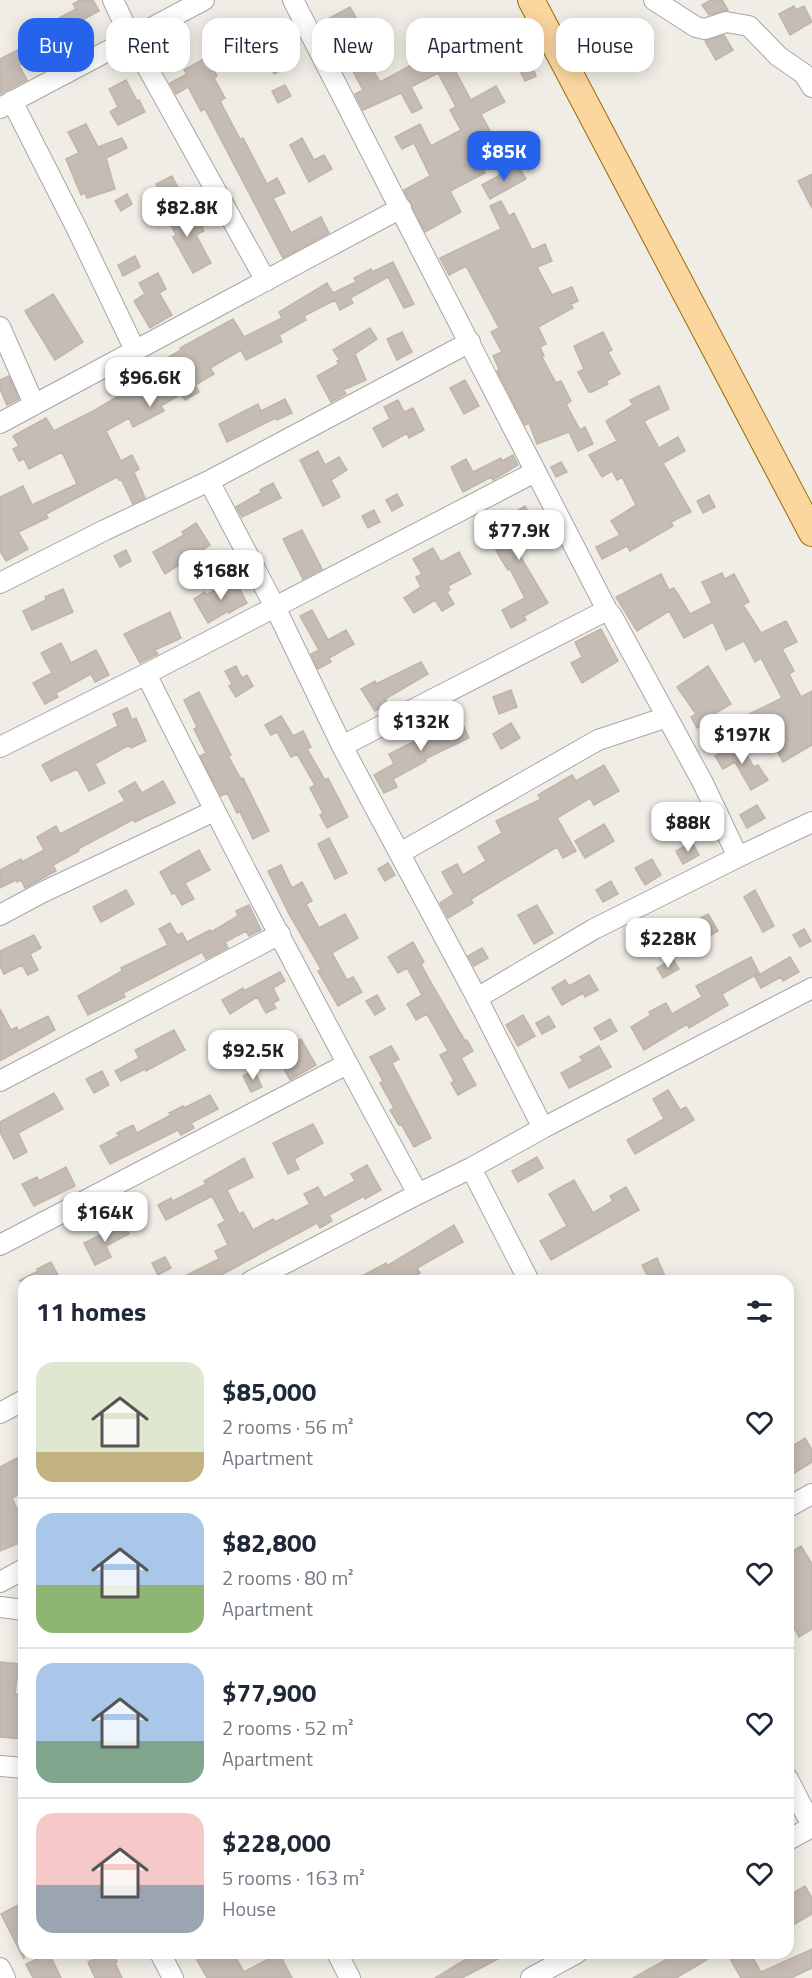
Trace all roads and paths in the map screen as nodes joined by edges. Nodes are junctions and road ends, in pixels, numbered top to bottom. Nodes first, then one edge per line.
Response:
1 (113, 0) edge
2 (204, 0) edge
3 (293, 0) edge
4 (531, 0) edge
5 (654, 0) edge
6 (122, 18) edge
7 (169, 18) edge
8 (106, 51) edge
9 (150, 72) edge
10 (812, 87) edge
11 (6, 105) edge
12 (401, 208) junction
13 (266, 281) junction
14 (0, 327) edge
15 (470, 342) junction
16 (135, 350) junction
17 (33, 404) junction
18 (0, 423) edge
19 (535, 472) junction
20 (209, 481) junction
21 (812, 533) edge
22 (0, 583) edge
23 (275, 608) junction
24 (607, 610) junction
25 (146, 674) junction
26 (667, 717) junction
27 (342, 746) junction
28 (0, 747) edge
29 (214, 811) junction
30 (812, 822) edge
31 (400, 853) junction
32 (738, 856) junction
33 (0, 915) edge
34 (280, 934) junction
35 (812, 988) edge
36 (477, 998) junction
37 (347, 1064) junction
38 (0, 1081) edge
39 (543, 1128) junction
40 (471, 1168) junction
41 (418, 1194) junction
42 (0, 1245) edge
43 (263, 1275) edge
44 (526, 1275) edge
45 (18, 1404) edge
46 (0, 1413) edge
47 (812, 1494) edge
48 (794, 1504) edge
49 (18, 1572) edge
50 (0, 1582) edge
51 (0, 1607) edge
52 (18, 1609) edge
53 (0, 1766) edge
54 (18, 1768) edge
55 (794, 1787) edge
56 (807, 1803) edge
57 (812, 1826) edge
58 (794, 1836) edge
59 (163, 1959) edge
60 (340, 1959) edge
61 (566, 1959) edge
62 (0, 1968) edge
63 (5, 1978) edge
64 (173, 1978) edge
65 (350, 1978) edge
66 (531, 1978) edge

1 - 6 street
2 - 7 street
3 - 12 street
4 - 21 main road
5 - 10 street
8 - 11 street
9 - 13 street
11 - 16 street
12 - 13 street
12 - 15 street
13 - 16 street
14 - 17 street
15 - 19 street
15 - 20 street
16 - 17 street
17 - 18 street
19 - 23 street
19 - 24 street
20 - 22 street
20 - 23 street
23 - 25 street
23 - 27 street
24 - 26 street
24 - 27 street
25 - 28 street
25 - 29 street
26 - 31 street
26 - 32 street
27 - 31 street
29 - 33 street
29 - 34 street
30 - 32 street
31 - 36 street
32 - 36 street
34 - 37 street
34 - 38 street
35 - 39 street
36 - 39 street
37 - 41 street
37 - 42 street
39 - 40 street
40 - 41 street
40 - 44 street
41 - 43 street
45 - 46 street
47 - 48 street
49 - 50 street
51 - 52 street
53 - 54 street
55 - 56 street
56 - 57 street
57 - 58 street
59 - 64 street
60 - 65 street
61 - 66 street
62 - 63 street

